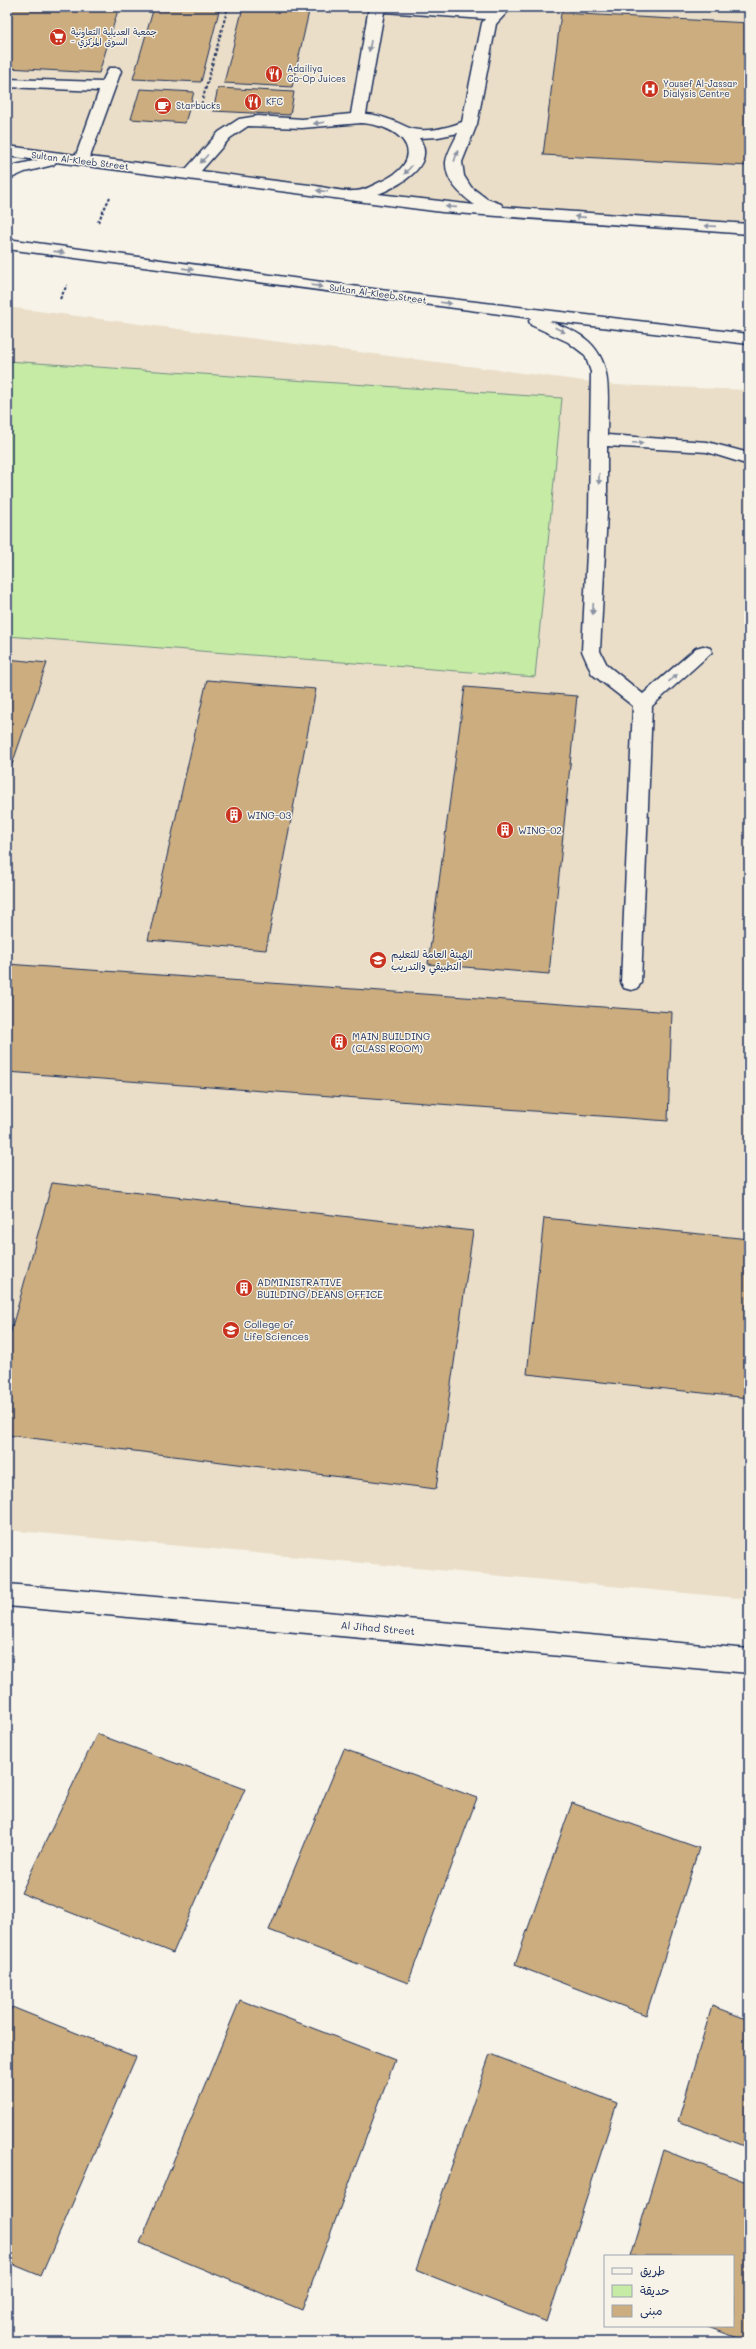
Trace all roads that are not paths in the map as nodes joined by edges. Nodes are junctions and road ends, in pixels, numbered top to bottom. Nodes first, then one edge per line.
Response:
1 (377, 7) edge
2 (500, 11) edge
3 (114, 70) dead end
4 (7, 83) edge
5 (108, 87) junction
6 (358, 118) junction
7 (469, 124) junction
8 (406, 132) junction
9 (7, 151) edge
10 (78, 162) junction
11 (7, 175) edge
12 (190, 175) junction
13 (357, 196) junction
14 (503, 211) junction
15 (749, 229) edge
16 (7, 240) edge
17 (7, 244) edge
18 (31, 248) junction
19 (497, 309) junction
20 (749, 339) edge
21 (599, 440) junction
22 (749, 459) edge
23 (703, 652) dead end
24 (643, 704) junction
25 (632, 982) dead end
26 (7, 1594) edge
27 (749, 1661) edge

1 - 2 street
1 -> 6 street
2 - 7 street
3 - 5 street
4 - 5 street
5 - 10 street
6 - 8 street
6 -> 12 street
7 - 8 street
14 -> 7 street
8 -> 13 street
9 - 10 street, Sultan Al-Kleeb Street
10 - 11 street
10 - 12 street, Sultan Al-Kleeb Street
13 -> 12 street, Sultan Al-Kleeb Street
14 -> 13 street, Sultan Al-Kleeb Street
15 -> 14 street, Sultan Al-Kleeb Street
16 - 18 street
17 - 18 street, Sultan Al-Kleeb Street
18 -> 19 street, Sultan Al-Kleeb Street
19 - 20 street, Sultan Al-Kleeb Street
19 -> 21 street
21 -> 22 street
21 -> 24 street
24 -> 23 street
24 - 25 street
26 - 27 street, Al Jihad Street

